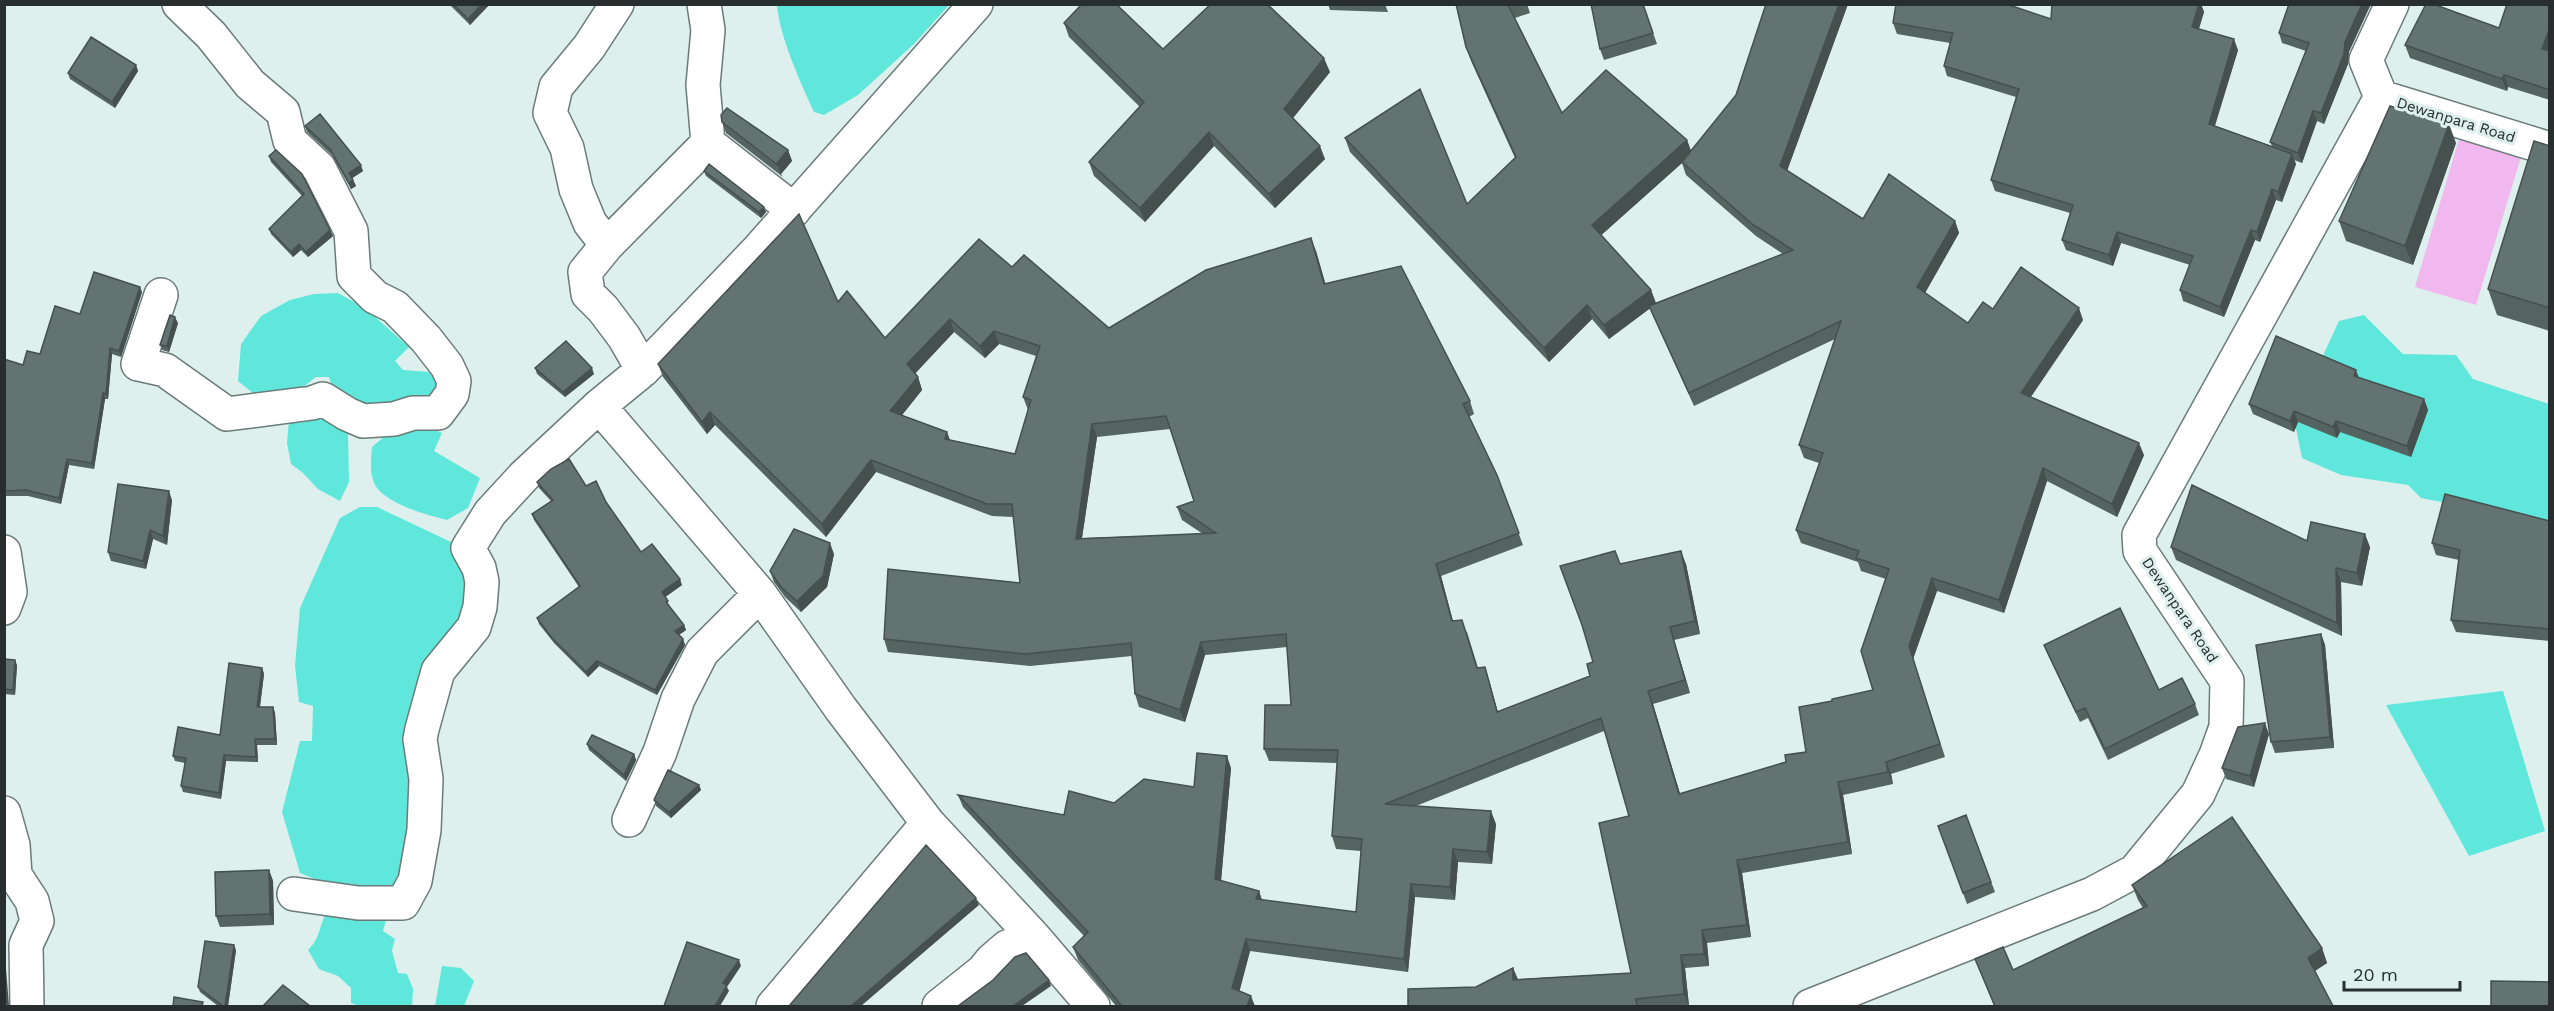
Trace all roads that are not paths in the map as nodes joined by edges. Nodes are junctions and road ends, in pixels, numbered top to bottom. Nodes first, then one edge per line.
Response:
1 (179, 4) edge
2 (617, 4) edge
3 (704, 4) edge
4 (976, 4) edge
5 (2392, 4) edge
6 (2381, 97) junction
7 (708, 143) junction
8 (2550, 149) edge
9 (794, 210) junction
10 (607, 244) junction
11 (161, 295) dead end
12 (643, 370) junction
13 (600, 406) junction
14 (4, 552) edge
15 (760, 594) junction
16 (4, 608) edge
17 (4, 813) edge
18 (629, 820) dead end
19 (928, 823) junction
20 (294, 894) dead end
21 (1033, 936) junction
22 (27, 1006) edge
23 (773, 1006) edge
24 (939, 1006) edge
25 (1093, 1006) edge
26 (1810, 1006) edge

1 - 11 street
2 - 10 street
3 - 7 street
4 - 9 street
5 - 6 street
6 - 8 street, Dewanpara Road
6 - 26 street, Dewanpara Road
7 - 9 street
7 - 10 street
9 - 12 street
10 - 12 street
12 - 13 street
13 - 15 street
13 - 20 street
14 - 16 street
15 - 18 street
15 - 19 street
17 - 22 street
19 - 21 street
19 - 23 street
21 - 24 street
21 - 25 street

